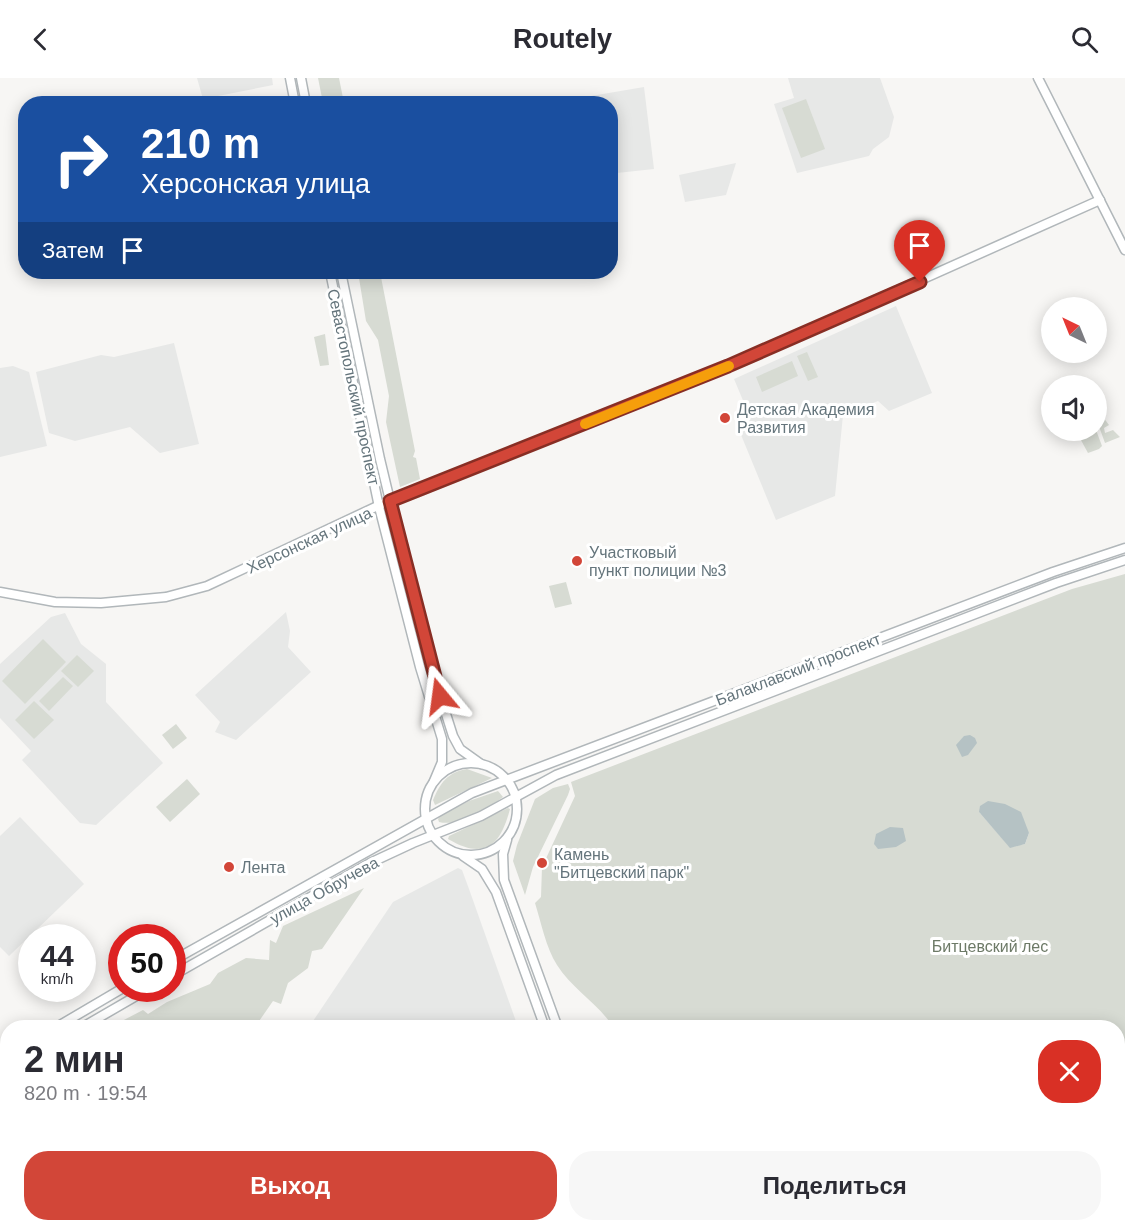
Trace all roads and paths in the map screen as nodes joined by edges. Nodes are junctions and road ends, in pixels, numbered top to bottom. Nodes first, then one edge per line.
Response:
1 (290, 78) edge
2 (301, 78) edge
3 (1038, 78) edge
4 (293, 96) edge
5 (304, 96) edge
6 (1100, 200) junction
7 (1125, 250) edge
8 (331, 279) edge
9 (342, 279) edge
10 (390, 501) junction
11 (379, 507) junction
12 (1125, 548) edge
13 (1125, 560) edge
14 (0, 592) edge
15 (481, 764) junction
16 (506, 780) junction
17 (434, 781) junction
18 (472, 793) joint
19 (517, 796) junction
20 (481, 816) joint
21 (425, 818) junction
22 (510, 834) junction
23 (434, 836) junction
24 (460, 855) junction
25 (186, 953) edge
26 (186, 968) edge
27 (108, 997) edge
28 (126, 1002) edge
29 (69, 1020) edge
30 (95, 1020) edge
31 (542, 1020) edge
32 (555, 1020) edge

1 - 4 main road
2 - 5 main road
3 - 6 main road
6 - 7 main road
6 - 10 main road, Херсонская улица
8 - 11 main road, Севастопольский проспект
9 - 10 main road, Севастопольский проспект
10 - 11 main road, Херсонская улица
10 - 15 main road, Севастопольский проспект
11 - 14 main road, Херсонская улица
11 - 17 main road, Севастопольский проспект
12 - 16 main road, Балаклавский проспект
13 - 19 main road, Балаклавский проспект
15 - 16 main road, Севастопольский проспект
15 - 17 main road
16 - 18 main road, Балаклавский проспект
16 - 19 main road
17 - 21 main road, Севастопольский проспект
18 - 21 main road, улица Обручева
19 - 20 main road, Балаклавский проспект
19 - 22 main road
20 - 23 main road, улица Обручева
21 - 23 main road
21 - 25 main road, улица Обручева
22 - 24 main road
22 - 32 main road
23 - 24 main road
23 - 26 main road, улица Обручева
24 - 31 main road
27 - 29 main road
28 - 30 main road

